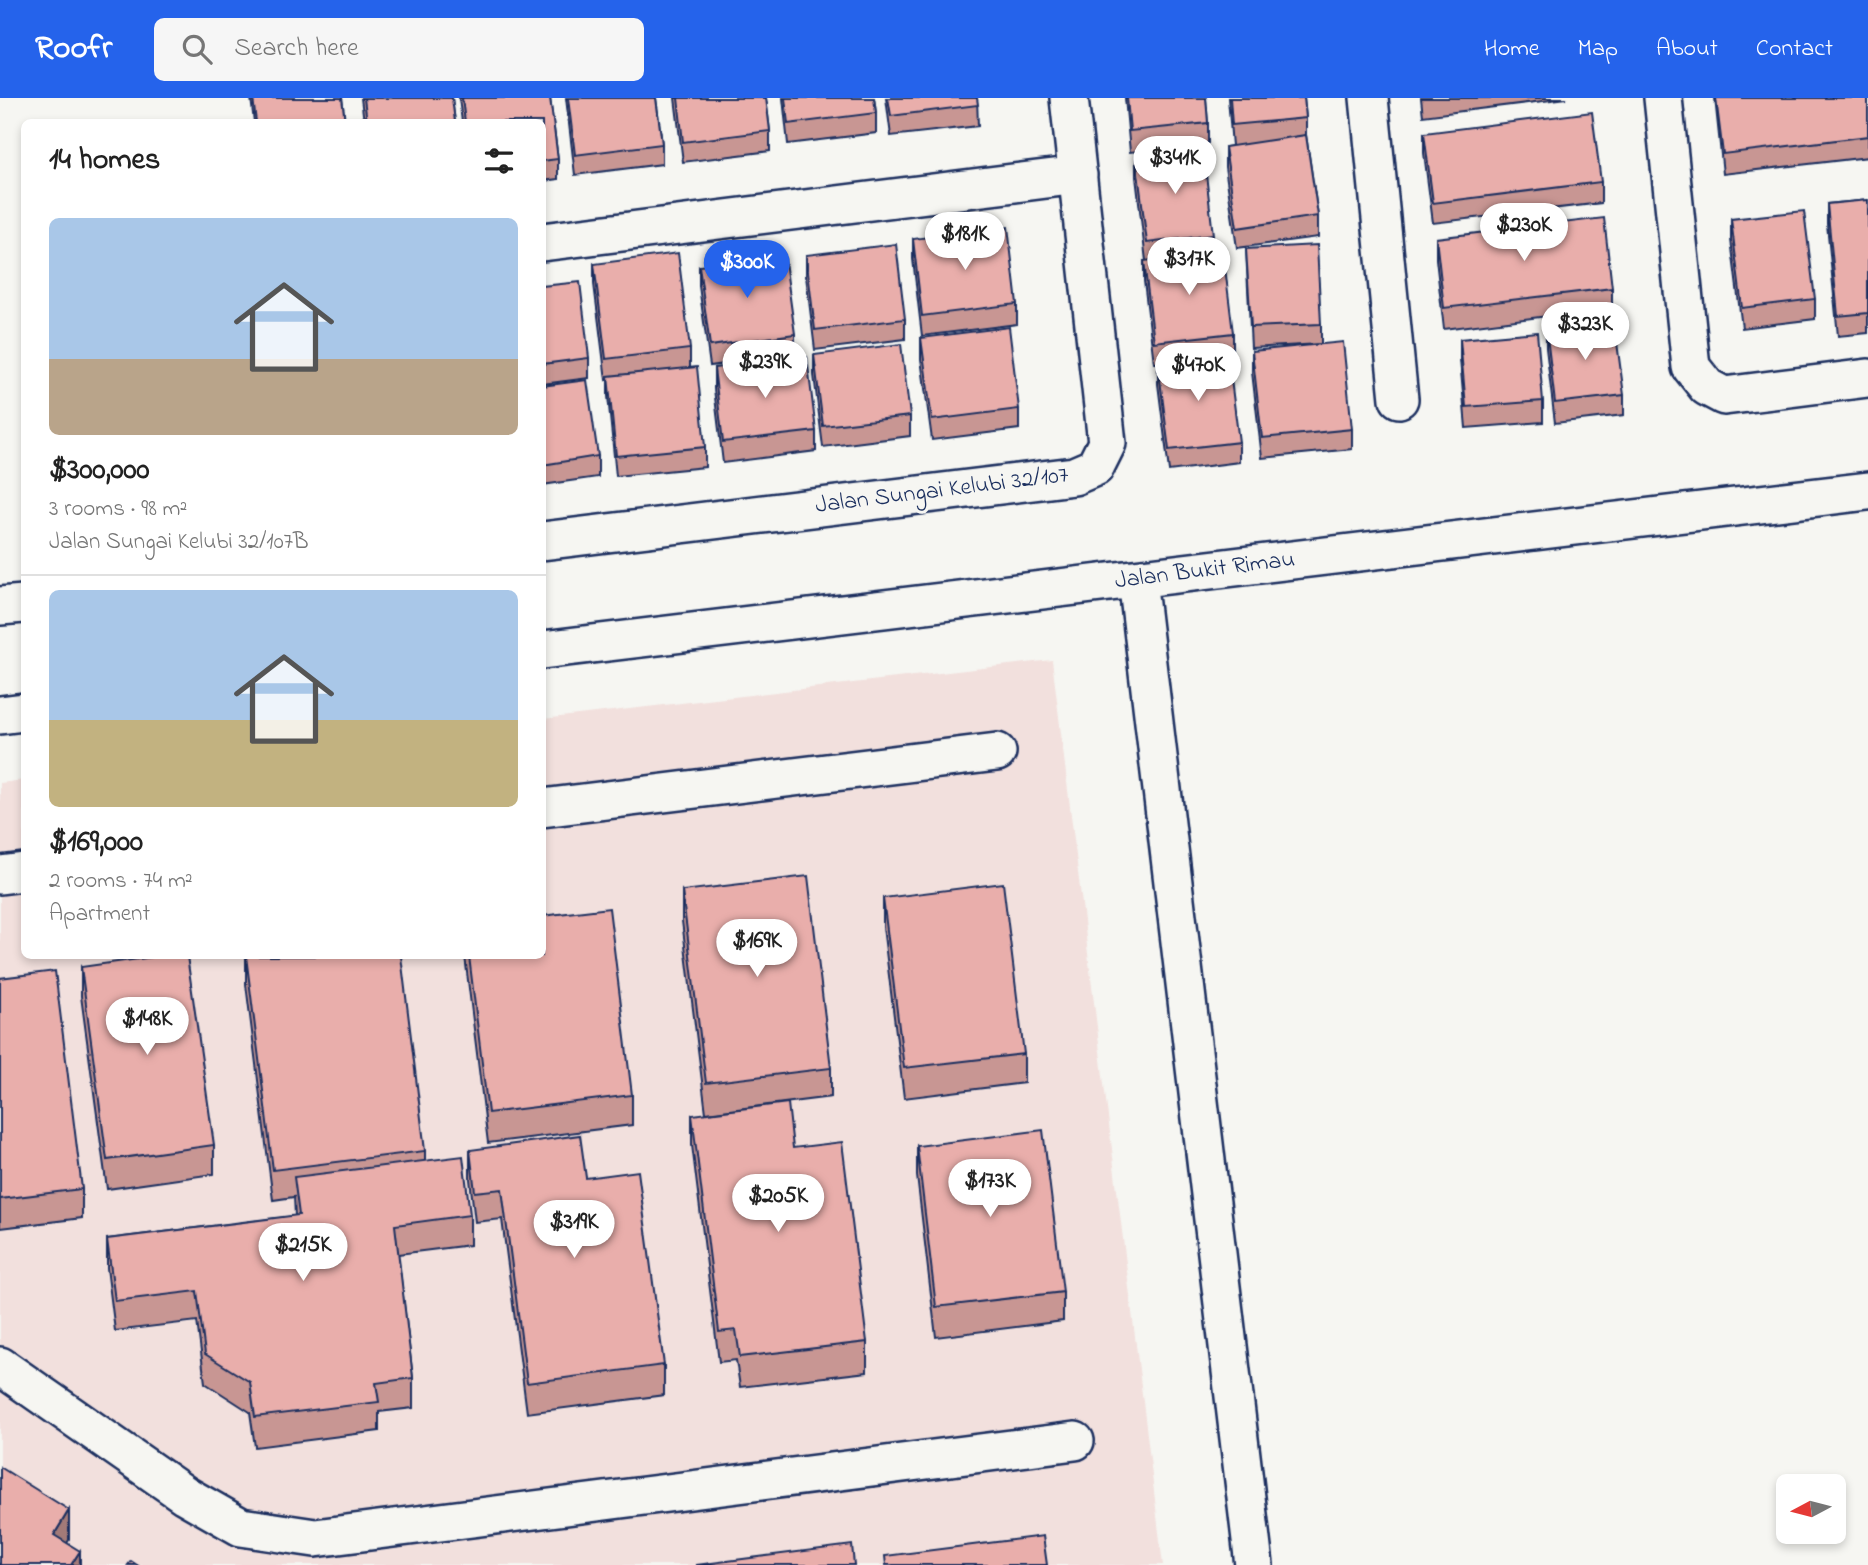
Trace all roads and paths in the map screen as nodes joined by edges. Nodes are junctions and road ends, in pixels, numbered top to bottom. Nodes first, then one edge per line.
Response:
1 (1069, 98) edge
2 (1369, 98) edge
3 (1662, 98) edge
4 (1078, 175) junction
5 (546, 242) edge
6 (1868, 378) edge
7 (1399, 399) dead end
8 (1868, 491) edge
9 (546, 541) edge
10 (1137, 579) junction
11 (21, 604) edge
12 (0, 607) edge
13 (546, 650) edge
14 (21, 712) edge
15 (0, 715) edge
16 (998, 752) dead end
17 (546, 808) edge
18 (21, 872) edge
19 (0, 875) edge
20 (0, 1366) edge
21 (1075, 1441) dead end
22 (1254, 1565) edge

1 - 4 street, Jalan Sungai Kelubi 32/107
2 - 7 street
3 - 6 street
4 - 5 street
4 - 9 street, Jalan Sungai Kelubi 32/107
8 - 10 street, Jalan Bukit Rimau
10 - 13 street, Jalan Bukit Rimau
10 - 22 street
11 - 12 street
14 - 15 street
16 - 17 street
18 - 19 street
20 - 21 street

